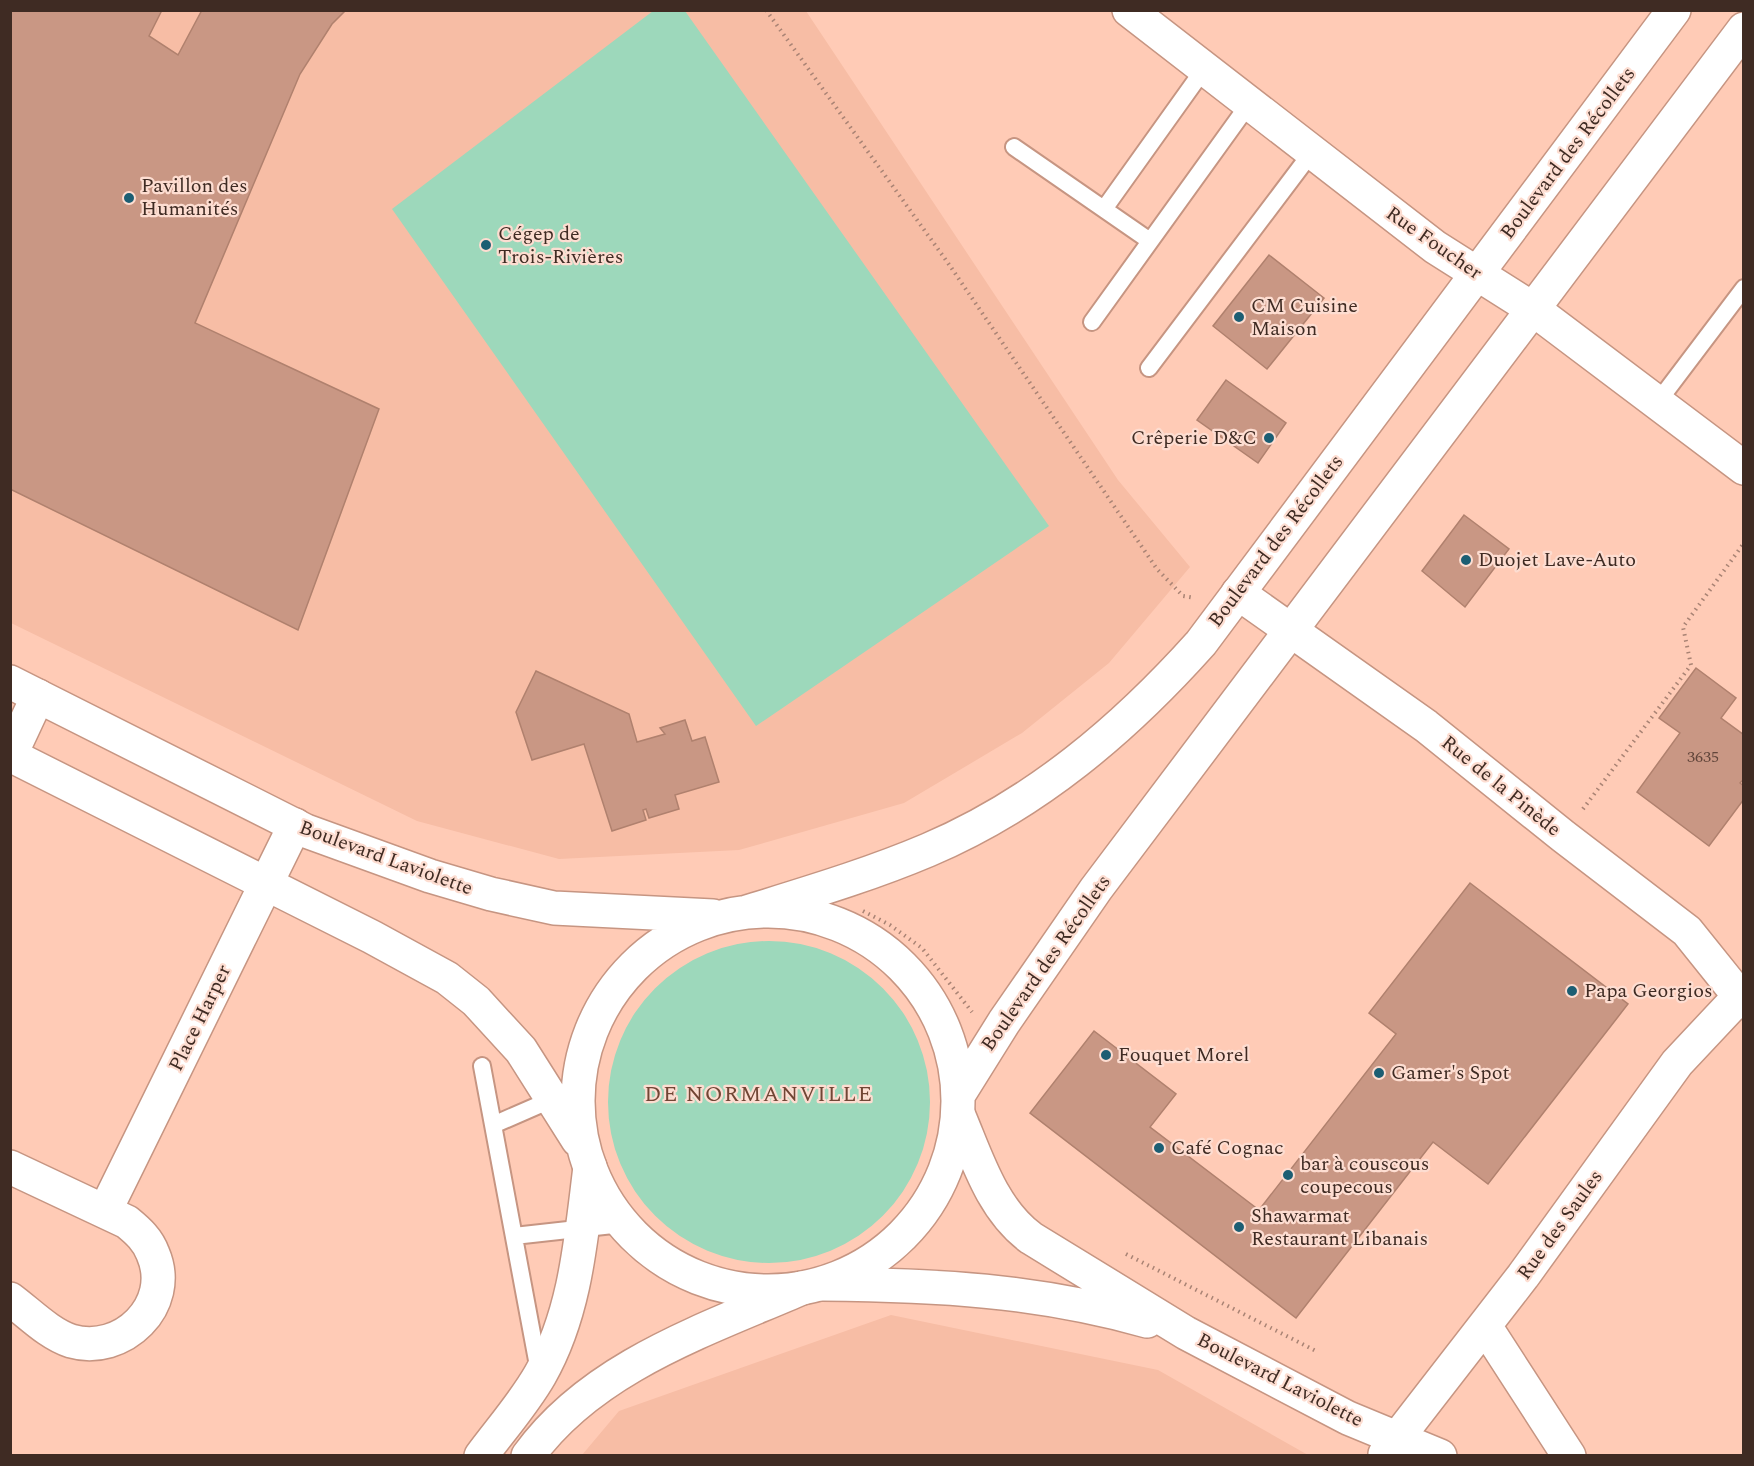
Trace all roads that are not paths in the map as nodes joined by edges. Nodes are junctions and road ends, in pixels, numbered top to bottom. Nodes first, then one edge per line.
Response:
1 (1674, 10) edge
2 (1137, 13) edge
3 (1743, 29) edge
4 (1204, 69) junction
5 (1249, 104) junction
6 (1014, 147) dead end
7 (1312, 152) junction
8 (1104, 209) junction
9 (1150, 241) junction
10 (1477, 274) junction
11 (1743, 288) edge
12 (1533, 309) junction
13 (1092, 322) dead end
14 (1149, 368) dead end
15 (1657, 403) junction
16 (1743, 468) edge
17 (1238, 593) junction
18 (1291, 631) junction
19 (25, 689) edge
20 (11, 755) edge
21 (295, 825) junction
22 (267, 884) junction
23 (737, 914) junction
24 (1741, 1000) edge
25 (482, 1065) dead end
26 (565, 1094) junction
27 (959, 1105) junction
28 (493, 1125) junction
29 (587, 1158) junction
30 (10, 1167) edge
31 (105, 1211) junction
32 (622, 1224) junction
33 (582, 1228) junction
34 (514, 1236) junction
35 (812, 1286) junction
36 (10, 1299) edge
37 (1485, 1326) junction
38 (1186, 1333) junction
39 (540, 1375) junction
40 (1391, 1446) edge
41 (481, 1455) edge
42 (528, 1455) edge
43 (1440, 1455) edge
44 (1569, 1455) edge

1 - 10 main road, Boulevard des Récollets
2 - 4 main road, Rue Foucher
3 - 12 main road, Boulevard des Récollets
4 - 5 main road, Rue Foucher
4 - 8 lane
5 - 7 main road, Rue Foucher
5 - 9 lane
6 - 8 lane
7 - 10 main road, Rue Foucher
7 - 14 lane
8 - 9 lane
9 - 13 lane
10 - 12 main road, Rue Foucher
10 - 17 main road, Boulevard des Récollets
11 - 15 lane
12 - 15 main road, Rue Foucher
12 - 18 main road, Boulevard des Récollets
15 - 16 main road, Rue Foucher
17 - 18 main road, Rue de la Pinède
17 - 23 main road, Boulevard des Récollets
18 - 24 main road, Rue de la Pinède
18 - 27 main road, Boulevard des Récollets
19 - 20 main road, Boulevard Laviolette
19 - 21 main road, Boulevard Laviolette
20 - 22 main road, Boulevard Laviolette
21 - 22 main road, Place Harper
21 - 23 main road, Boulevard Laviolette
22 - 26 main road, Boulevard Laviolette
22 - 31 main road, Place Harper
23 - 26 main road, Boulevard des Récollets
23 - 27 main road, Boulevard Laviolette
24 - 37 main road, Rue des Saules
25 - 28 lane
26 - 28 lane
26 - 29 main road, Boulevard Laviolette
27 - 35 main road, Boulevard des Récollets
27 - 38 main road, Boulevard Laviolette
28 - 34 lane
29 - 32 main road, Boulevard Laviolette
29 - 33 main road
30 - 31 main road
31 - 36 main road
32 - 33 lane
32 - 35 main road, Boulevard Laviolette
33 - 34 lane
33 - 39 main road
34 - 39 lane
35 - 38 main road, Boulevard Laviolette
35 - 42 main road, Boulevard des Récollets
37 - 40 main road, Rue des Saules
37 - 44 main road
38 - 40 main road, Boulevard Laviolette
39 - 41 main road
40 - 43 main road, Boulevard Laviolette

